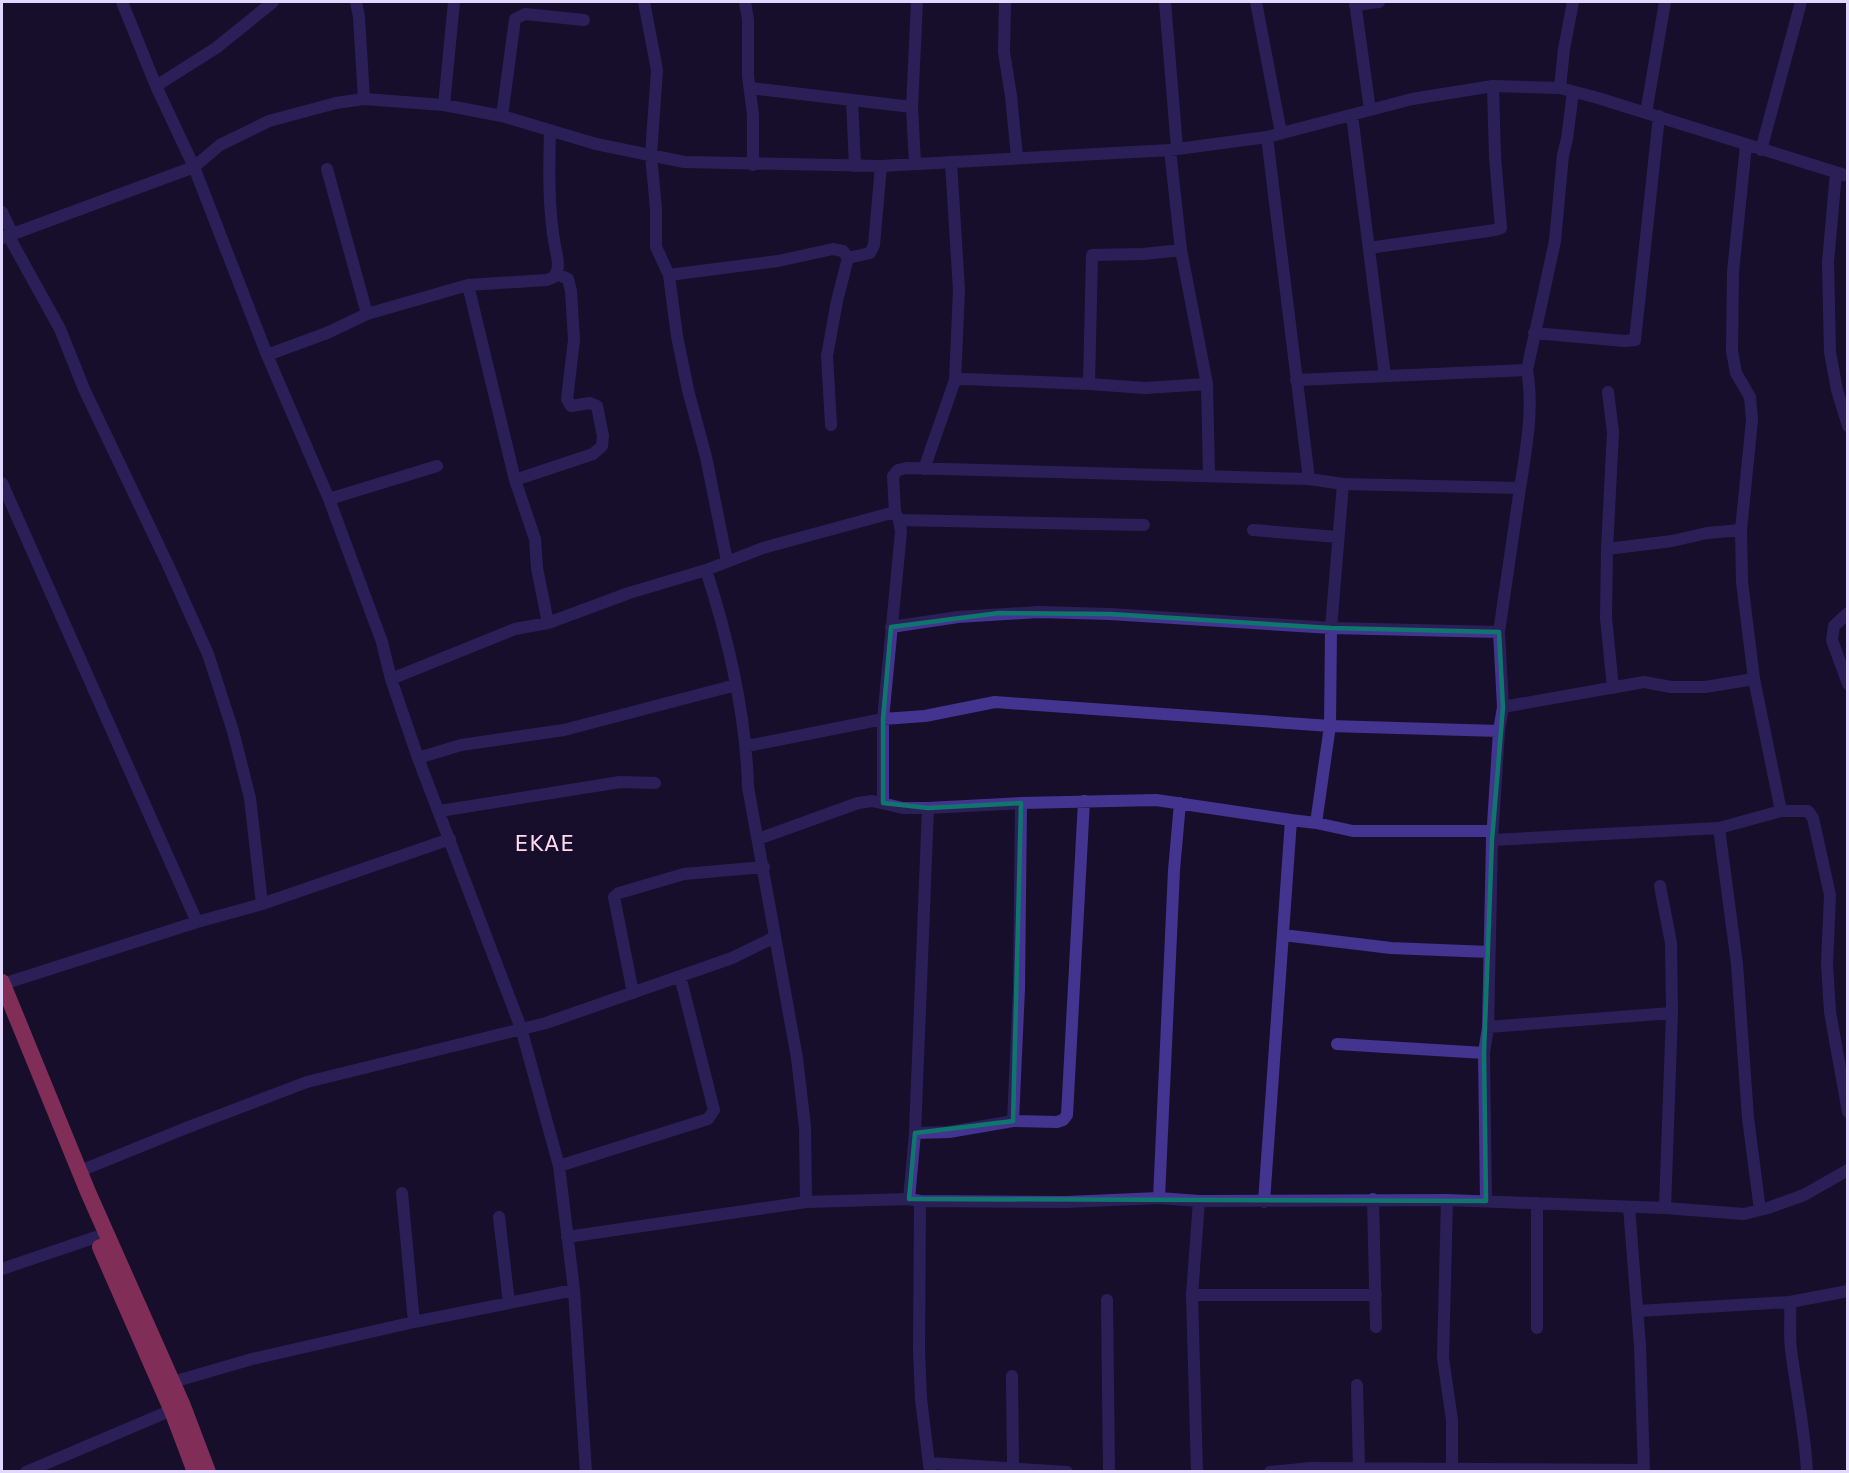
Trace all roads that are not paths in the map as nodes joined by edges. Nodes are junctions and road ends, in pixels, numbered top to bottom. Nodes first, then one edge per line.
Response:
1 (122, 2) edge
2 (273, 2) edge
3 (356, 2) edge
4 (454, 2) edge
5 (644, 2) edge
6 (745, 2) edge
7 (917, 2) edge
8 (1005, 2) edge
9 (1165, 2) edge
10 (1256, 2) edge
11 (1379, 2) edge
12 (1573, 2) edge
13 (1665, 2) edge
14 (1801, 2) edge
15 (1355, 3) edge
16 (584, 20) dead end
17 (156, 86) junction
18 (1493, 86) junction
19 (750, 88) junction
20 (1560, 88) junction
21 (1573, 92) junction
22 (364, 99) junction
23 (852, 100) junction
24 (444, 105) junction
25 (912, 106) junction
26 (1370, 110) junction
27 (1652, 114) junction
28 (502, 116) junction
29 (1352, 116) junction
30 (549, 130) junction
31 (1281, 133) junction
32 (1267, 137) junction
33 (1746, 145) junction
34 (1173, 149) junction
35 (1761, 150) junction
36 (651, 154) junction
37 (1017, 157) junction
38 (951, 162) junction
39 (915, 163) junction
40 (753, 165) junction
41 (855, 166) junction
42 (881, 166) junction
43 (194, 167) junction
44 (327, 169) dead end
45 (1842, 175) edge
46 (2, 212) edge
47 (7, 236) edge
48 (1369, 248) junction
49 (1181, 250) junction
50 (848, 258) junction
51 (557, 274) junction
52 (669, 275) junction
53 (468, 285) junction
54 (367, 314) junction
55 (1533, 333) junction
56 (267, 355) junction
57 (1527, 370) junction
58 (1385, 376) junction
59 (955, 380) junction
60 (1296, 380) junction
61 (1089, 384) junction
62 (1208, 384) junction
63 (1608, 392) dead end
64 (831, 425) dead end
65 (1848, 426) edge
66 (437, 466) dead end
67 (924, 469) junction
68 (1209, 476) junction
69 (1309, 479) junction
70 (514, 480) junction
71 (2, 483) edge
72 (1343, 484) junction
73 (1520, 488) junction
74 (329, 499) junction
75 (897, 516) junction
76 (1144, 525) dead end
77 (1253, 530) dead end
78 (1741, 530) junction
79 (1338, 537) junction
80 (1607, 549) junction
81 (727, 561) junction
82 (706, 570) junction
83 (1848, 613) edge
84 (548, 622) junction
85 (891, 627) junction
86 (1331, 628) junction
87 (1499, 632) junction
88 (391, 679) junction
89 (1754, 679) junction
90 (1848, 684) edge
91 (736, 685) junction
92 (1613, 688) junction
93 (1503, 707) junction
94 (883, 719) junction
95 (1330, 726) junction
96 (1499, 730) junction
97 (747, 746) junction
98 (418, 758) junction
99 (655, 783) dead end
100 (1084, 801) junction
101 (883, 803) junction
102 (1021, 803) junction
103 (1180, 803) junction
104 (928, 808) junction
105 (440, 811) junction
106 (1782, 811) junction
107 (1291, 820) junction
108 (1316, 823) junction
109 (1719, 828) junction
110 (1492, 836) junction
111 (450, 839) junction
112 (758, 839) junction
113 (764, 867) junction
114 (1660, 886) dead end
115 (262, 904) junction
116 (197, 922) junction
117 (1284, 935) junction
118 (775, 937) junction
119 (1489, 952) junction
120 (680, 976) junction
121 (2, 983) edge
122 (633, 993) junction
123 (2, 1011) edge
124 (1672, 1013) junction
125 (1488, 1027) junction
126 (521, 1028) junction
127 (1337, 1044) dead end
128 (1484, 1053) junction
129 (1848, 1112) edge
130 (1013, 1121) junction
131 (915, 1132) junction
132 (560, 1166) junction
133 (1848, 1170) edge
134 (80, 1171) junction
135 (402, 1193) dead end
136 (1159, 1198) junction
137 (1373, 1199) junction
138 (915, 1200) junction
139 (1447, 1200) junction
140 (1199, 1201) junction
141 (1486, 1201) junction
142 (806, 1202) junction
143 (1264, 1202) junction
144 (1537, 1203) junction
145 (1629, 1207) junction
146 (1665, 1208) junction
147 (1760, 1210) junction
148 (500, 1217) dead end
149 (96, 1237) junction
150 (567, 1237) junction
151 (2, 1269) edge
152 (574, 1290) junction
153 (1848, 1291) edge
154 (1191, 1294) junction
155 (1377, 1295) junction
156 (1107, 1300) dead end
157 (1790, 1302) junction
158 (509, 1303) junction
159 (1638, 1311) junction
160 (414, 1322) junction
161 (1377, 1327) dead end
162 (1537, 1328) dead end
163 (1012, 1376) dead end
164 (173, 1382) junction
165 (1357, 1385) dead end
166 (177, 1408) junction
167 (930, 1467) edge
168 (1013, 1468) junction
169 (1359, 1469) junction
170 (1452, 1470) edge
171 (1644, 1471) edge
172 (26, 1472) edge
173 (195, 1472) edge
174 (208, 1472) edge
175 (586, 1472) edge
176 (1067, 1472) edge
177 (1109, 1472) edge
178 (1197, 1472) edge
179 (1270, 1472) edge
180 (1807, 1472) edge

1 - 17 street
2 - 17 street
3 - 22 street
4 - 24 street
5 - 36 street
6 - 19 street
7 - 25 street
8 - 37 street
9 - 34 street
10 - 31 street
11 - 15 street
12 - 20 street
13 - 27 street
14 - 35 street
15 - 26 street
16 - 28 street
17 - 43 street
18 - 20 street
18 - 26 street
18 - 48 street
19 - 23 street
19 - 40 street
20 - 21 street
21 - 27 street
21 - 55 street
22 - 24 street
22 - 43 street
23 - 25 street
23 - 41 street
24 - 28 street
25 - 39 street
26 - 29 street
27 - 33 street
27 - 55 street
28 - 30 street
29 - 31 street
29 - 48 street
30 - 36 street
30 - 51 street
31 - 32 street
32 - 34 street
32 - 60 street
33 - 35 street
33 - 78 street
34 - 37 street
34 - 49 street
35 - 45 street
36 - 40 street
36 - 52 street
37 - 38 street
38 - 39 street
38 - 59 street
39 - 42 street
40 - 41 street
41 - 42 street
42 - 50 street
43 - 47 street
43 - 56 street
44 - 54 street
45 - 65 street
46 - 47 street
47 - 115 street
48 - 58 street
49 - 61 street
49 - 62 street
50 - 52 street
50 - 64 street
51 - 53 street
51 - 70 street
52 - 81 street
53 - 54 street
53 - 70 street
54 - 56 street
55 - 57 street
56 - 74 street
57 - 58 street
57 - 73 street
58 - 60 street
59 - 61 street
59 - 67 street
60 - 69 street
61 - 62 street
62 - 68 street
63 - 80 street
66 - 74 street
67 - 68 street
67 - 75 street
68 - 69 street
69 - 72 street
70 - 84 street
71 - 116 street
72 - 73 street
72 - 79 street
73 - 87 street
74 - 88 street
75 - 76 street
75 - 81 street
75 - 85 street
77 - 79 street
78 - 80 street
78 - 89 street
79 - 86 street
80 - 92 street
81 - 82 street
82 - 84 street
82 - 91 street
83 - 90 street
84 - 88 street
85 - 86 street
85 - 94 street
86 - 87 street
86 - 95 street
87 - 93 street
88 - 98 street
89 - 92 street
89 - 106 street
91 - 97 street
91 - 98 street
92 - 93 street
93 - 96 street
94 - 95 street
94 - 97 street
94 - 101 street
95 - 96 street
95 - 108 street
96 - 110 street
97 - 112 street
98 - 105 street
99 - 105 street
100 - 102 street
100 - 103 street
100 - 130 street
101 - 104 street
101 - 112 street
102 - 104 street
102 - 130 street
103 - 107 street
103 - 136 street
104 - 131 street
105 - 111 street
106 - 109 street
106 - 129 street
107 - 108 street
107 - 117 street
108 - 110 street
109 - 110 street
109 - 147 street
110 - 119 street
111 - 115 street
111 - 126 street
112 - 113 street
113 - 118 street
113 - 122 street
114 - 124 street
115 - 116 street
116 - 121 street
117 - 119 street
117 - 143 street
118 - 120 street
118 - 142 street
119 - 125 street
120 - 122 street
120 - 132 street
121 - 134 highway
122 - 126 street
123 - 149 highway
124 - 125 street
124 - 146 street
125 - 128 street
126 - 132 street
126 - 134 street
127 - 128 street
128 - 141 street
130 - 131 street
131 - 138 street
132 - 150 street
133 - 147 street
134 - 164 highway
135 - 160 street
136 - 138 street
136 - 140 street
137 - 139 street
137 - 143 street
137 - 155 street
138 - 142 street
138 - 167 street
139 - 141 street
139 - 170 street
140 - 143 street
140 - 154 street
141 - 144 street
142 - 150 street
144 - 145 street
144 - 162 street
145 - 146 street
145 - 159 street
146 - 147 street
148 - 158 street
149 - 151 street
149 - 166 highway
150 - 152 street
152 - 158 street
152 - 175 street
153 - 157 street
154 - 155 street
154 - 178 street
155 - 161 street
156 - 177 street
157 - 159 street
157 - 180 street
158 - 160 street
159 - 171 street
160 - 164 street
163 - 168 street
164 - 166 highway
165 - 169 street
166 - 172 street
166 - 173 highway
166 - 174 highway
167 - 168 street
168 - 176 street
169 - 170 street
169 - 179 street
170 - 171 street

